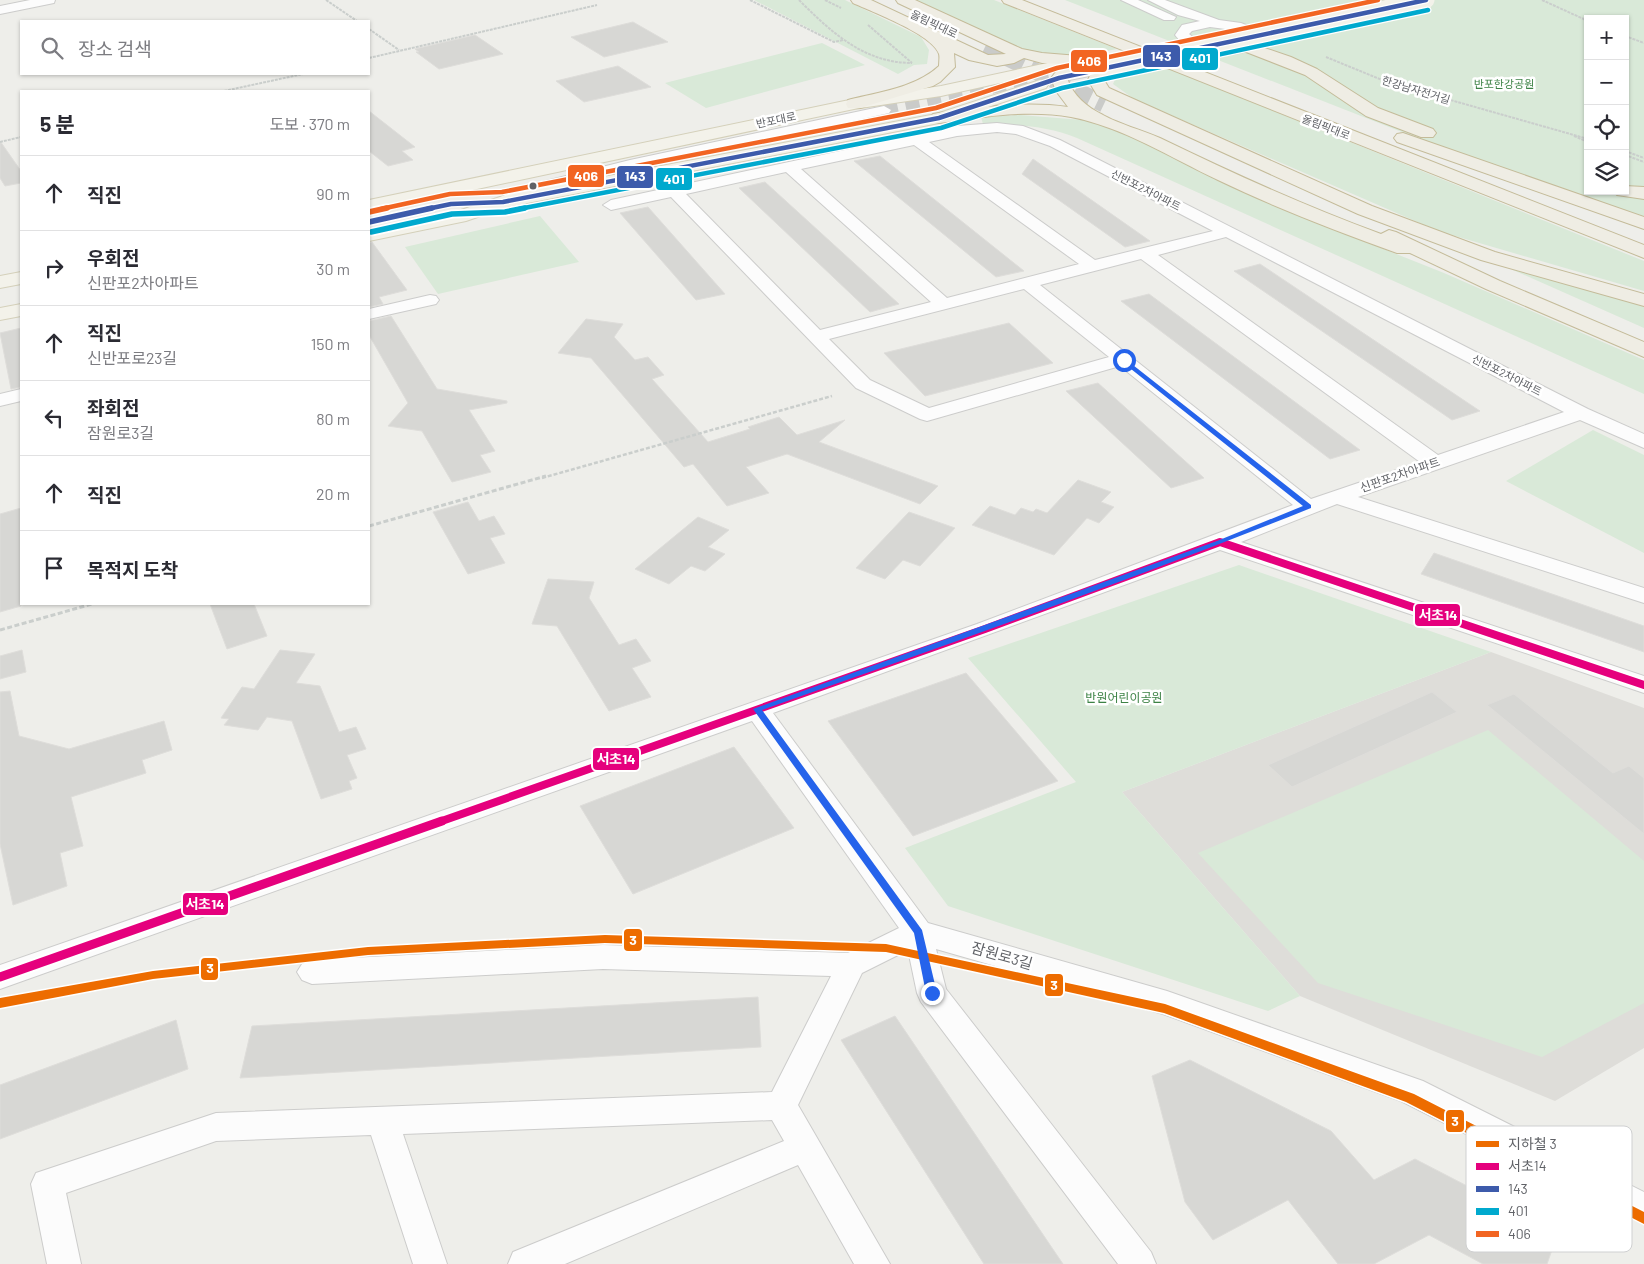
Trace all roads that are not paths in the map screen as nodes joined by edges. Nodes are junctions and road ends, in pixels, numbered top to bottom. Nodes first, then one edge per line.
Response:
1 (49, 0) edge
2 (858, 0) edge
3 (882, 0) edge
4 (903, 0) edge
5 (1009, 0) edge
6 (1037, 0) edge
7 (1127, 0) edge
8 (1154, 0) edge
9 (1375, 0) edge
10 (1426, 0) edge
11 (0, 10) edge
12 (1059, 20) junction
13 (1225, 24) junction
14 (1187, 28) junction
15 (930, 34) junction
16 (1004, 46) junction
17 (985, 47) tunnel mouth
18 (1247, 47) junction
19 (1085, 60) junction
20 (1201, 66) junction
21 (1105, 69) junction
22 (1059, 78) junction
23 (854, 104) junction
24 (1105, 106) junction
25 (1079, 108) junction
26 (884, 110) tunnel mouth
27 (938, 118) junction
28 (917, 140) junction
29 (727, 143) junction
30 (616, 154) junction
31 (571, 164) junction
32 (789, 167) junction
33 (1584, 185) edge
34 (675, 192) junction
35 (1629, 192) edge
36 (1644, 193) edge
37 (503, 202) junction
38 (452, 204) junction
39 (611, 205) dead end
40 (370, 206) edge
41 (370, 222) edge
42 (1644, 223) edge
43 (1227, 232) junction
44 (370, 236) edge
45 (1644, 252) edge
46 (1144, 253) junction
47 (1092, 266) junction
48 (20, 278) edge
49 (0, 282) edge
50 (1027, 283) junction
51 (20, 294) edge
52 (0, 298) edge
53 (430, 300) dead end
54 (1644, 300) edge
55 (944, 304) junction
56 (20, 310) edge
57 (0, 314) edge
58 (370, 314) edge
59 (818, 336) junction
60 (1644, 350) edge
61 (1124, 360) junction
62 (20, 395) edge
63 (0, 400) edge
64 (1581, 413) junction
65 (1644, 442) edge
66 (1435, 463) junction
67 (1336, 498) junction
68 (1308, 507) junction
69 (1220, 542) junction
70 (1644, 596) edge
71 (1644, 684) edge
72 (757, 709) junction
73 (918, 932) junction
74 (851, 965) junction
75 (312, 972) dead end
76 (0, 977) edge
77 (781, 1106) junction
78 (382, 1121) junction
79 (1481, 1126) edge
80 (805, 1147) junction
81 (1632, 1203) edge
82 (1644, 1209) edge
83 (64, 1264) edge
84 (430, 1264) edge
85 (526, 1264) edge
86 (873, 1264) edge
87 (1139, 1264) edge

1 - 11 street
2 - 15 highway
3 - 17 highway, 올림픽대로
4 - 16 highway
5 - 12 highway, 올림픽대로
6 - 20 highway
7 - 14 street
8 - 13 street
9 - 19 main road, 반포대로
10 - 21 main road, bridge
12 - 20 highway
12 - 45 highway, 올림픽대로
13 - 14 street
13 - 18 street
14 - 18 street
15 - 16 highway
15 - 23 highway
16 - 19 highway
18 - 33 highway
19 - 22 highway
19 - 23 main road, 반포대로
20 - 42 highway
21 - 22 street
21 - 24 highway
22 - 25 highway
22 - 27 main road
23 - 30 main road, 반포대로
24 - 25 highway
24 - 25 highway
24 - 27 highway
24 - 54 highway
24 - 60 highway
26 - 29 street, 반포대로
27 - 37 main road
28 - 32 street, 신반포2차아파트
28 - 43 street, 신반포2차아파트
28 - 47 street
29 - 30 street
29 - 37 street
30 - 31 main road, 반포대로
31 - 38 main road
31 - 40 main road, 반포대로
32 - 34 street, 신반포2차아파트
32 - 55 street
34 - 39 street, 신반포2차아파트
34 - 59 street
35 - 36 highway
37 - 38 main road
37 - 44 main road
38 - 41 main road
43 - 46 street
43 - 64 street, 신반포2차아파트
46 - 47 street
46 - 66 street
47 - 50 street
48 - 49 main road
50 - 55 street
50 - 61 street
51 - 52 main road
53 - 58 street
55 - 59 street
56 - 57 main road
59 - 61 street
61 - 68 street
62 - 63 street
64 - 65 street, 신반포2차아파트
64 - 66 street, 신판포2차아파트
66 - 67 street, 신판포2차아파트
67 - 68 street, 신판포2차아파트
67 - 70 street
68 - 69 street, 신판포2차아파트
69 - 71 street
69 - 72 street, 신판포2차아파트
72 - 73 street
72 - 76 street, 신판포2차아파트
73 - 74 street
73 - 79 street, 잠원로3길
73 - 87 street
74 - 75 street
74 - 77 street
77 - 78 street
77 - 80 street
78 - 83 street
78 - 84 street
80 - 85 street
80 - 86 street
81 - 82 street, 잠원로3길

